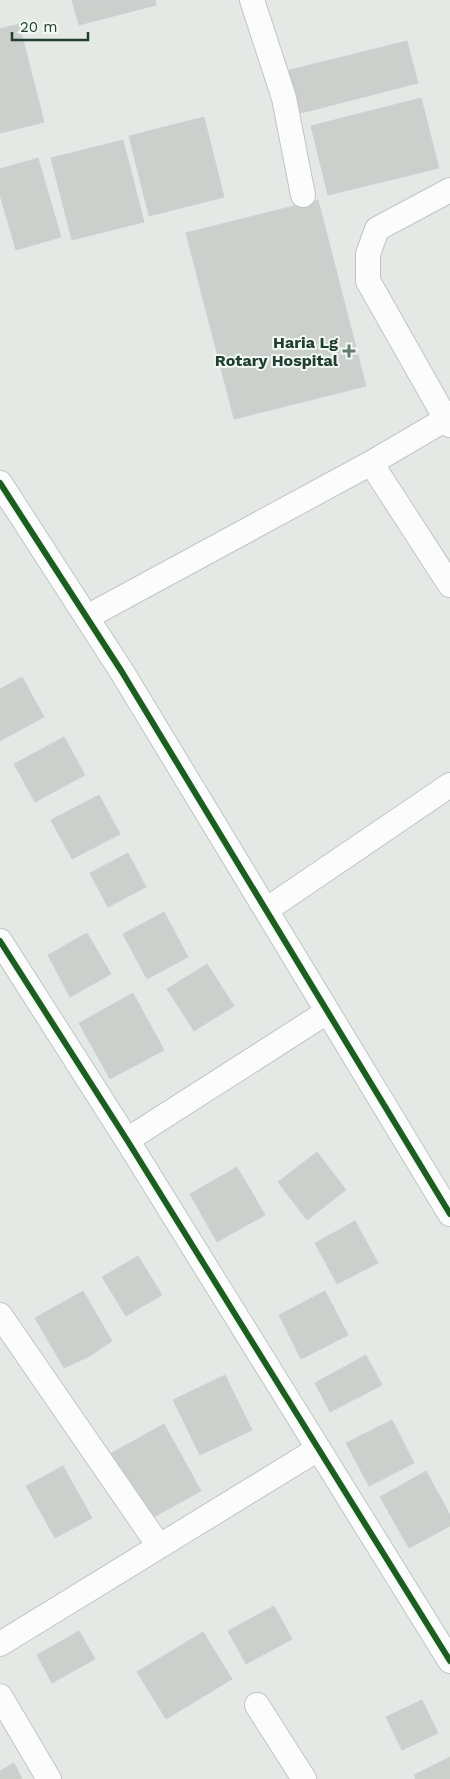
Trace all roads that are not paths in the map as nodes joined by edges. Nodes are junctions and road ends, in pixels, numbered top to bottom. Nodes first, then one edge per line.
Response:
1 (252, 0) edge
2 (450, 190) edge
3 (304, 195) dead end
4 (448, 422) edge
5 (371, 462) junction
6 (0, 482) edge
7 (450, 586) edge
8 (87, 617) junction
9 (450, 785) edge
10 (266, 910) junction
11 (0, 941) edge
12 (327, 1012) junction
13 (126, 1140) junction
14 (450, 1214) edge
15 (0, 1315) edge
16 (318, 1449) junction
17 (159, 1546) junction
18 (0, 1644) edge
19 (450, 1661) edge
20 (0, 1696) edge
21 (257, 1705) dead end
22 (49, 1779) edge
23 (304, 1779) edge

1 - 3 street
2 - 4 street
4 - 5 street
5 - 7 street
5 - 8 street
6 - 8 street
8 - 10 street
9 - 10 street
10 - 12 street
11 - 13 street
12 - 13 street
12 - 14 street
13 - 16 street
15 - 17 street
16 - 17 street
16 - 19 street
17 - 18 street
20 - 22 street
21 - 23 street

